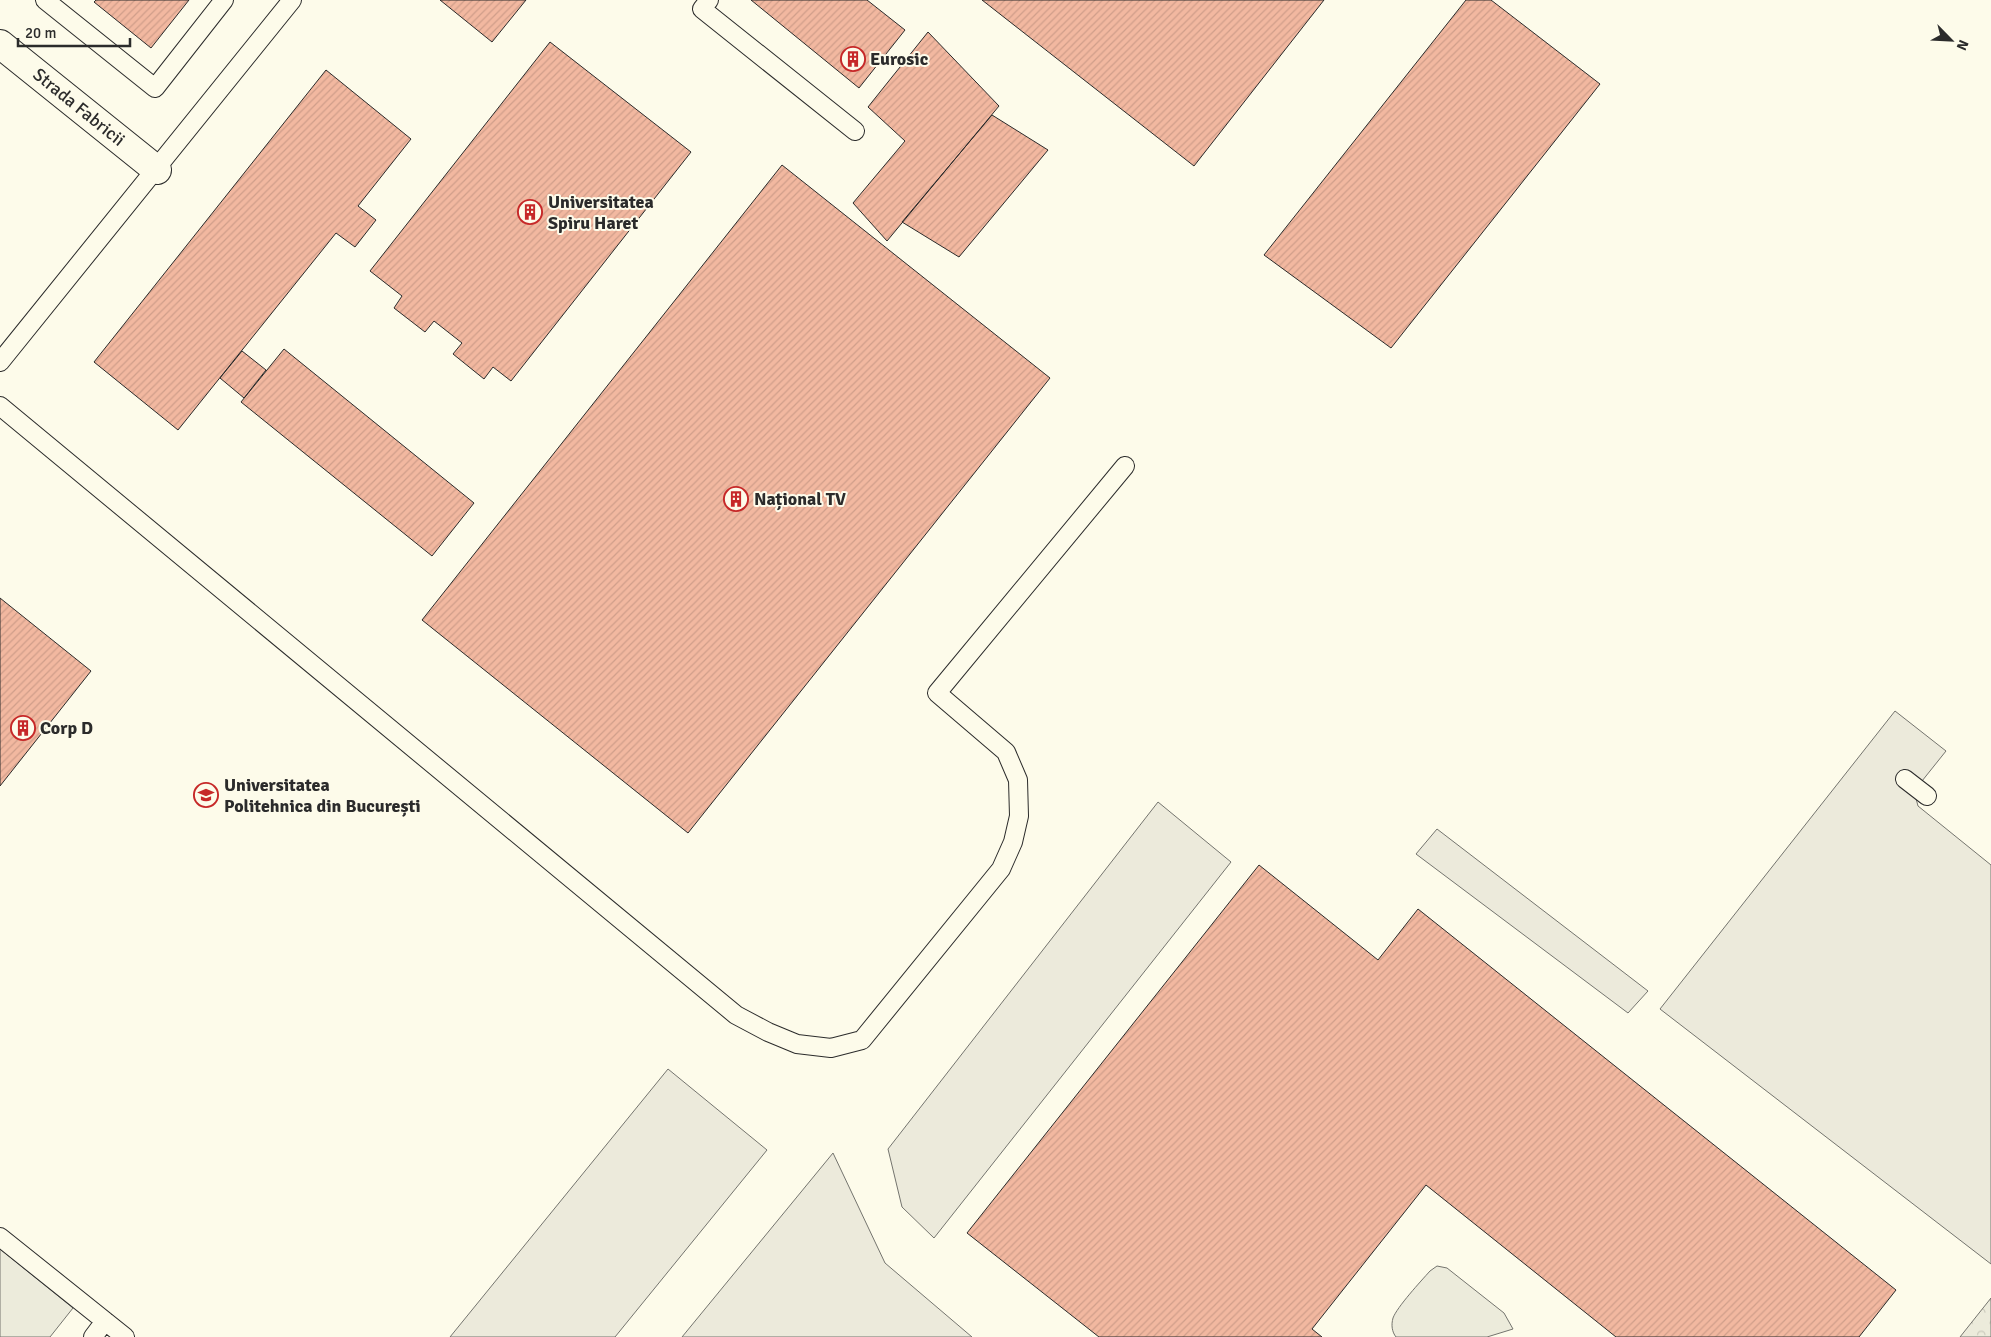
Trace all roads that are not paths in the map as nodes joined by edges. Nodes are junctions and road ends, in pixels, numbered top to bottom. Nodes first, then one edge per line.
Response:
1 (45, 0) edge
2 (224, 0) edge
3 (292, 0) edge
4 (709, 0) edge
5 (0, 44) edge
6 (855, 131) dead end
7 (157, 170) junction
8 (0, 362) edge
9 (0, 406) edge
10 (1125, 466) dead end
11 (1905, 779) dead end
12 (1927, 796) dead end
13 (0, 1237) edge
14 (105, 1321) junction
15 (93, 1337) edge
16 (125, 1337) edge

1 - 2 lane
3 - 7 lane
4 - 6 lane
5 - 7 street, Strada Fabricii
7 - 8 lane
9 - 10 lane
11 - 12 lane
13 - 14 lane
14 - 15 lane
14 - 16 lane

